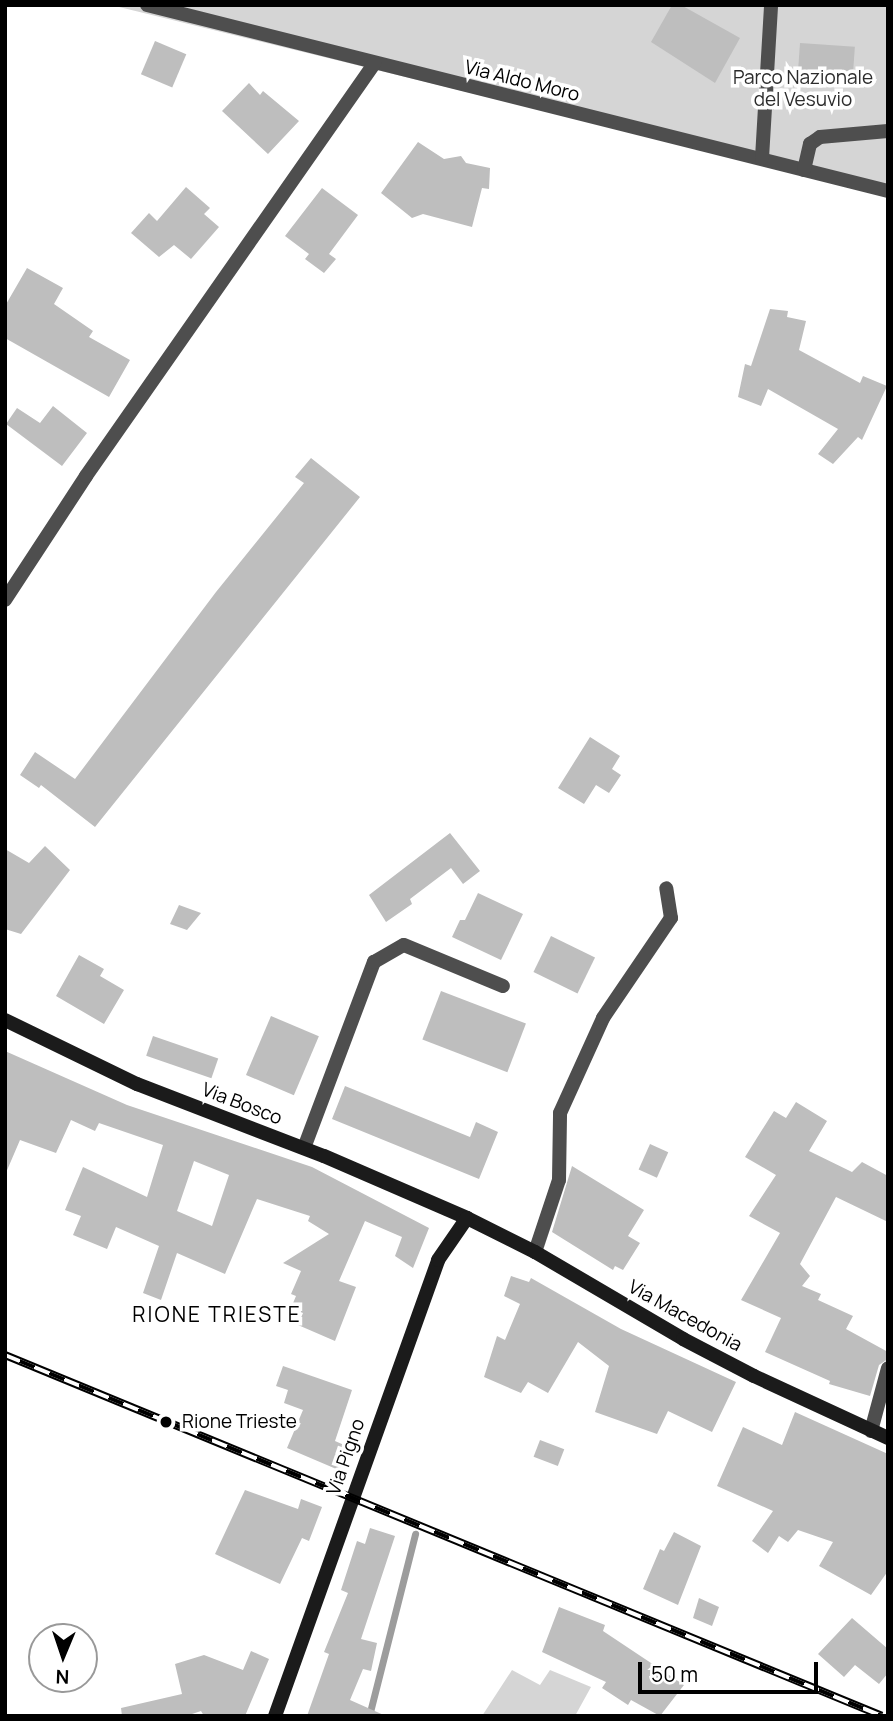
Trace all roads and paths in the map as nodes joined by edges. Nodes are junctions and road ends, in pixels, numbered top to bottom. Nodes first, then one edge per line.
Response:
1 (147, 5) edge
2 (771, 5) edge
3 (373, 64) junction
4 (888, 131) edge
5 (762, 159) junction
6 (804, 170) junction
7 (888, 191) edge
8 (5, 600) edge
9 (666, 888) dead end
10 (503, 986) dead end
11 (5, 1020) edge
12 (304, 1148) junction
13 (467, 1218) junction
14 (534, 1252) junction
15 (888, 1368) edge
16 (871, 1431) junction
17 (888, 1438) edge
18 (275, 1716) edge

1 - 3 street, Via Aldo Moro
2 - 5 street
3 - 5 street, Via Aldo Moro
3 - 8 street
4 - 6 street
5 - 6 street, Via Aldo Moro
6 - 7 street, Via Aldo Moro
9 - 14 street
10 - 12 street
11 - 12 main road, Via Bosco
12 - 13 main road, Via Bosco
13 - 14 main road, Via Macedonia
13 - 18 main road, Via Pigno
14 - 16 main road, Via Macedonia
15 - 16 street
16 - 17 main road, Via Macedonia

